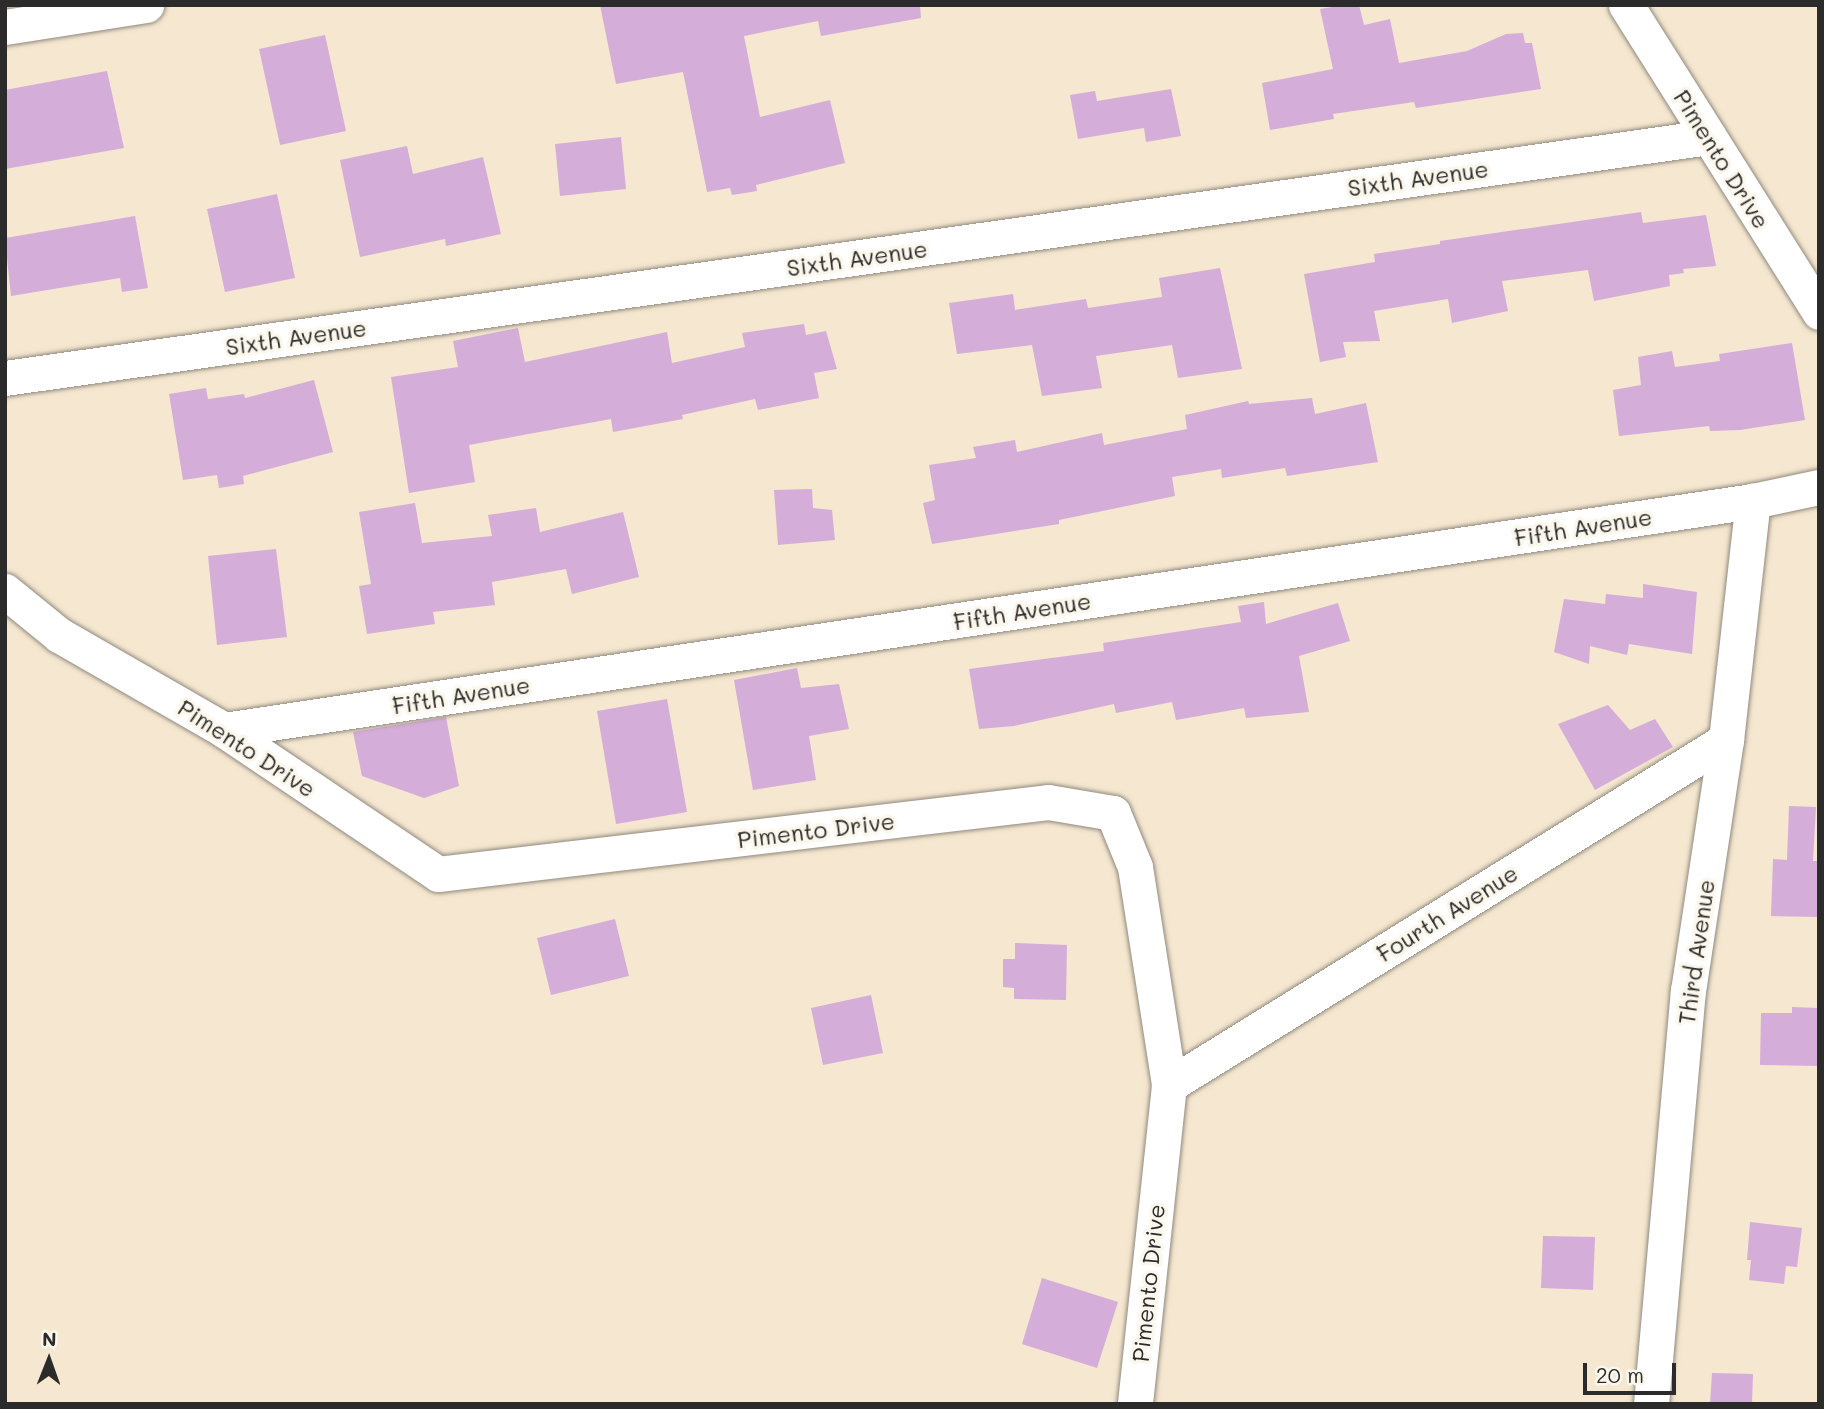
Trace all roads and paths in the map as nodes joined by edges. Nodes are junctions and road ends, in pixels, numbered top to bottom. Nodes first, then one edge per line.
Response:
1 (146, 5) edge
2 (1626, 5) edge
3 (5, 27) edge
4 (1709, 137) junction
5 (1819, 312) edge
6 (5, 378) edge
7 (1819, 487) edge
8 (1752, 501) junction
9 (5, 591) edge
10 (224, 730) junction
11 (1726, 740) junction
12 (1168, 1085) junction
13 (1135, 1404) edge
14 (1651, 1404) edge

1 - 3 street
2 - 4 street, Pimento Drive
4 - 5 street, Pimento Drive
4 - 6 street, Sixth Avenue
7 - 8 street, Fifth Avenue
8 - 10 street, Fifth Avenue
8 - 11 street, Third Avenue
9 - 10 street, Pimento Drive
10 - 12 street, Pimento Drive
11 - 12 street, Fourth Avenue
11 - 14 street, Third Avenue
12 - 13 street, Pimento Drive

